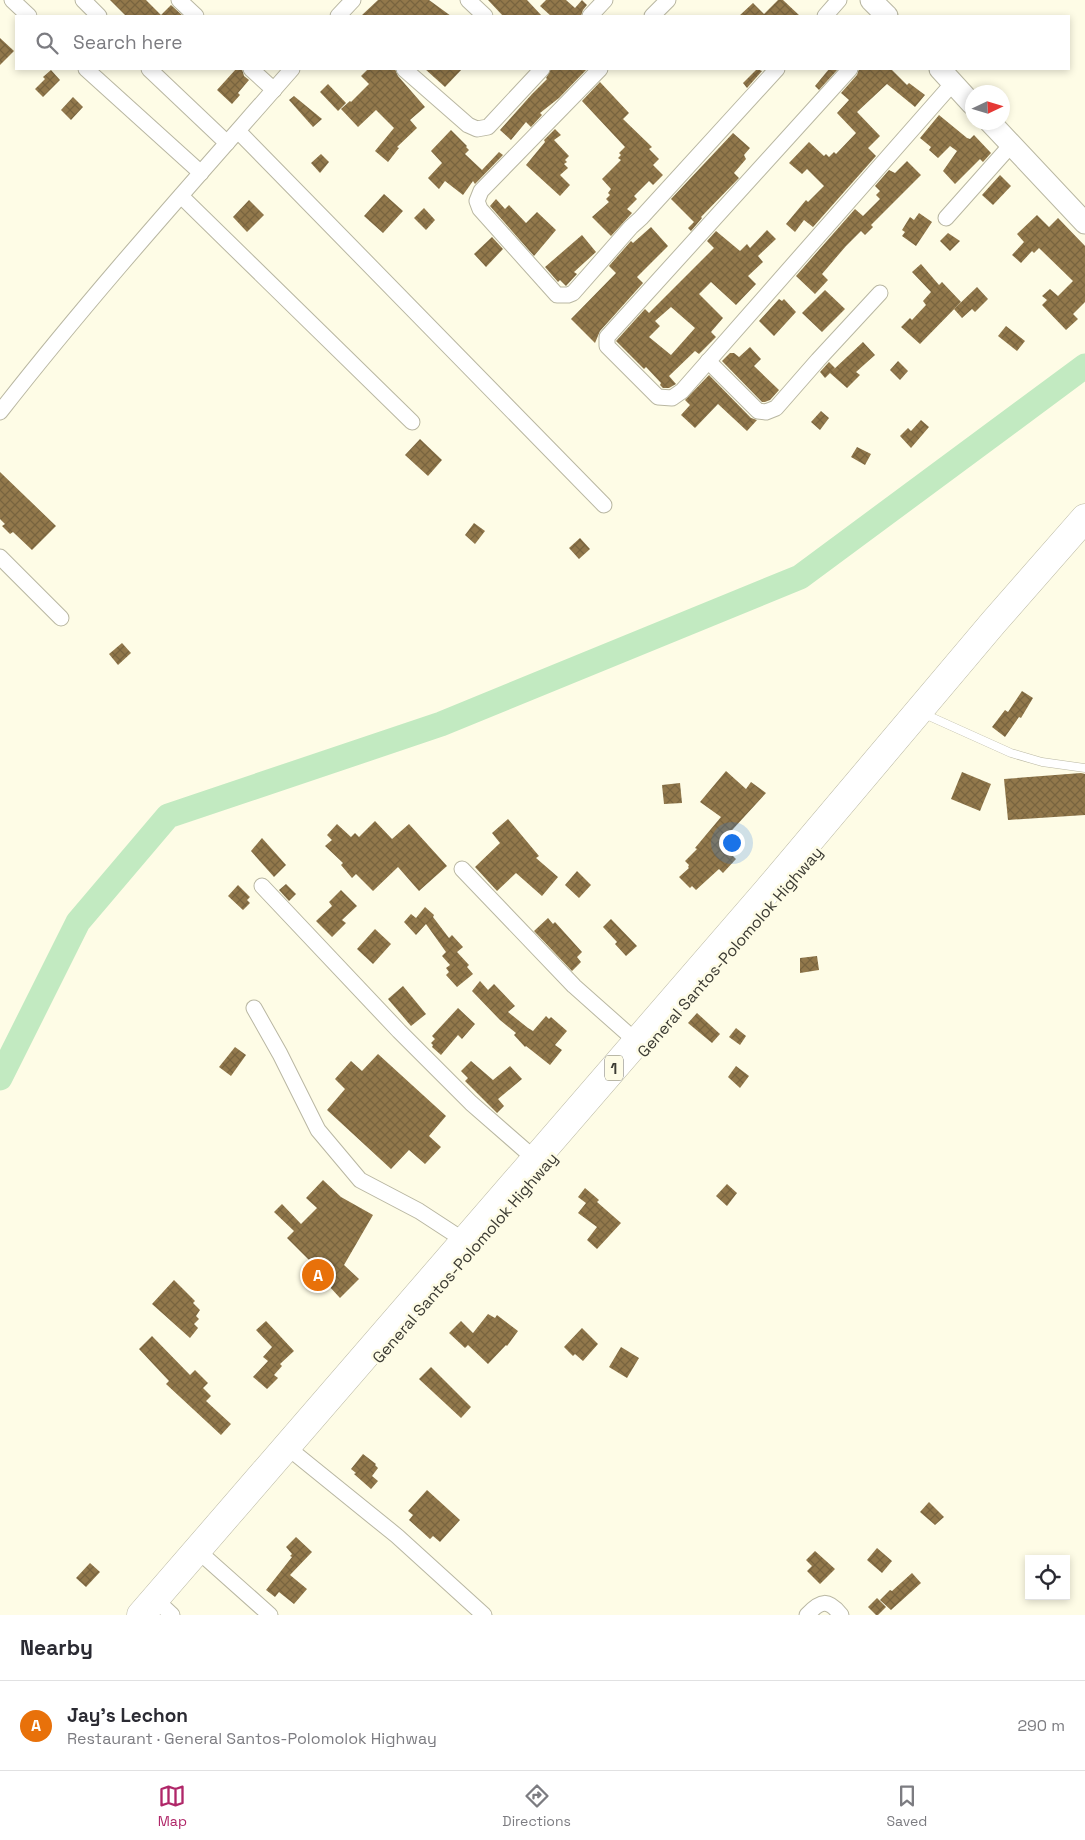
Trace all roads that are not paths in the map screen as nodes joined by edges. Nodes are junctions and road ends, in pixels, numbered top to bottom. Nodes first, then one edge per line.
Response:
1 (12, 0) edge
2 (84, 0) edge
3 (179, 0) edge
4 (353, 0) edge
5 (468, 0) edge
6 (668, 0) edge
7 (839, 0) edge
8 (871, 0) edge
9 (600, 2) edge
10 (28, 15) edge
11 (98, 15) edge
12 (195, 15) edge
13 (341, 15) edge
14 (484, 15) edge
15 (591, 15) edge
16 (653, 15) edge
17 (826, 15) edge
18 (886, 15) edge
19 (87, 70) edge
20 (150, 70) edge
21 (252, 70) edge
22 (291, 70) edge
23 (405, 70) edge
24 (539, 70) edge
25 (599, 70) edge
26 (776, 70) edge
27 (849, 70) edge
28 (947, 76) edge
29 (274, 90) junction
30 (965, 96) edge
31 (997, 130) edge
32 (238, 131) junction
33 (227, 143) junction
34 (1011, 145) junction
35 (201, 173) junction
36 (181, 196) junction
37 (946, 218) dead end
38 (1085, 222) edge
39 (880, 293) dead end
40 (708, 361) junction
41 (0, 412) edge
42 (412, 422) dead end
43 (604, 505) dead end
44 (1085, 518) edge
45 (1085, 536) edge
46 (0, 557) edge
47 (61, 618) dead end
48 (931, 717) junction
49 (1085, 768) edge
50 (462, 869) dead end
51 (262, 886) dead end
52 (254, 1008) dead end
53 (637, 1042) junction
54 (535, 1159) junction
55 (465, 1241) junction
56 (291, 1450) junction
57 (202, 1554) junction
58 (158, 1610) edge
59 (270, 1615) edge
60 (484, 1615) edge
61 (807, 1615) edge
62 (841, 1615) edge

1 - 10 street
2 - 11 street
3 - 12 street
4 - 13 street
5 - 14 street
6 - 16 street
7 - 17 street
8 - 18 street
9 - 15 street
19 - 35 street
20 - 33 street
21 - 29 street
22 - 29 street
23 - 24 street
25 - 26 street
27 - 40 street
28 - 30 street
28 - 40 street
29 - 32 street
31 - 34 street
32 - 33 street
32 - 43 street
33 - 35 street
34 - 37 street
34 - 38 street
35 - 36 street
36 - 41 street
36 - 42 street
39 - 40 street
44 - 53 highway, 1
45 - 48 highway, General Santos-Polomolok Highway / 1
46 - 47 street
48 - 49 lane
48 - 56 highway, General Santos-Polomolok Highway / 1
50 - 53 street
51 - 54 street
52 - 55 street
53 - 54 highway, 1
54 - 55 highway, 1
55 - 56 highway, 1
56 - 57 highway, 1
56 - 60 street
57 - 58 highway, 1
57 - 59 street
61 - 62 street

